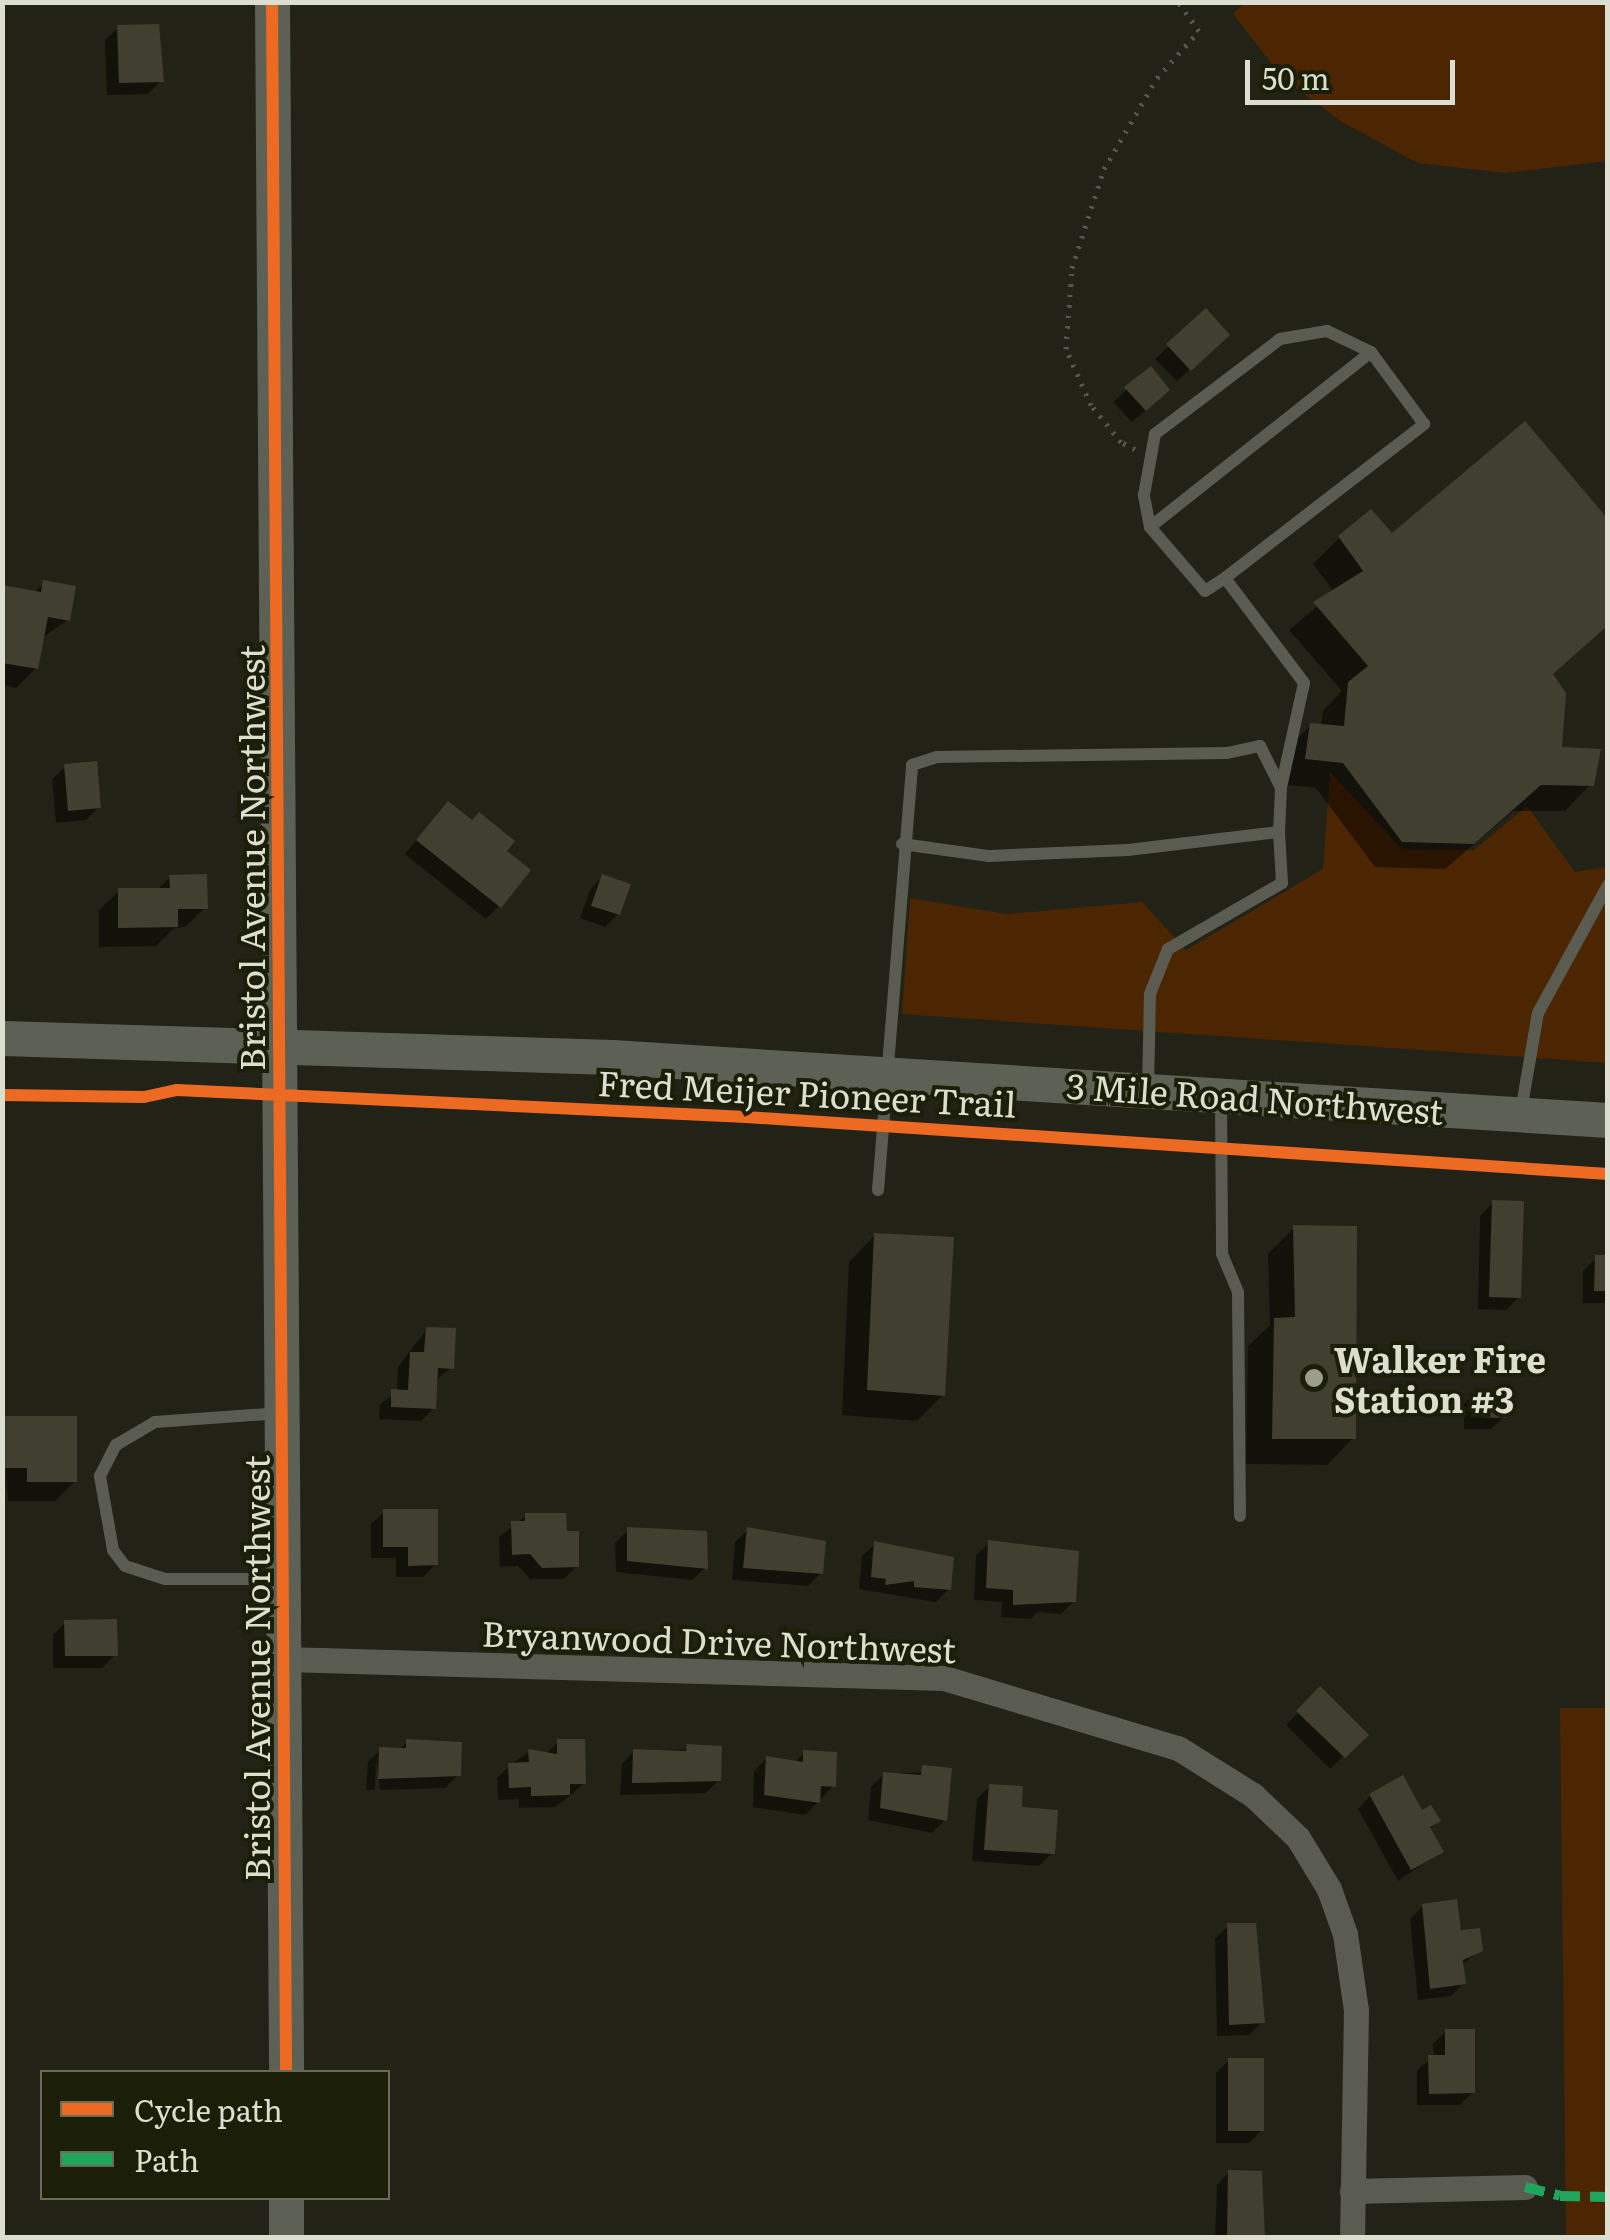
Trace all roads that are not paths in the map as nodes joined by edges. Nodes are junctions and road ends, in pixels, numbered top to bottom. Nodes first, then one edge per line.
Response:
1 (272, 2) edge
2 (1371, 352) junction
3 (1150, 527) junction
4 (1225, 578) junction
5 (1281, 788) junction
6 (1279, 832) junction
7 (902, 844) junction
8 (1608, 885) edge
9 (2, 1038) edge
10 (280, 1045) junction
11 (887, 1075) junction
12 (1148, 1090) junction
13 (1221, 1096) junction
14 (1521, 1114) junction
15 (1608, 1120) edge
16 (878, 1190) dead end
17 (284, 1413) junction
18 (1240, 1516) dead end
19 (285, 1579) junction
20 (285, 1659) junction
21 (286, 2070) edge
22 (1525, 2186) dead end
23 (1352, 2191) junction
24 (286, 2200) edge
25 (286, 2238) edge
26 (1352, 2238) edge

1 - 10 street, Bristol Avenue Northwest
2 - 3 lane
2 - 3 lane
2 - 4 lane
3 - 4 lane
4 - 5 lane
5 - 6 lane
5 - 7 lane
6 - 7 lane
6 - 12 lane
7 - 11 lane
8 - 14 lane
9 - 10 street, 3 Mile Road Northwest
10 - 11 street, 3 Mile Road Northwest
10 - 17 street, Bristol Avenue Northwest
11 - 12 street, 3 Mile Road Northwest
11 - 16 lane
12 - 13 street, 3 Mile Road Northwest
13 - 14 street, 3 Mile Road Northwest
13 - 18 lane
14 - 15 street, 3 Mile Road Northwest
17 - 19 street, Bristol Avenue Northwest
17 - 19 lane
19 - 20 street, Bristol Avenue Northwest
20 - 21 street, Bristol Avenue Northwest
20 - 23 street, Bryanwood Drive Northwest
22 - 23 street
23 - 26 street, Bryanwood Drive Northwest
24 - 25 street

